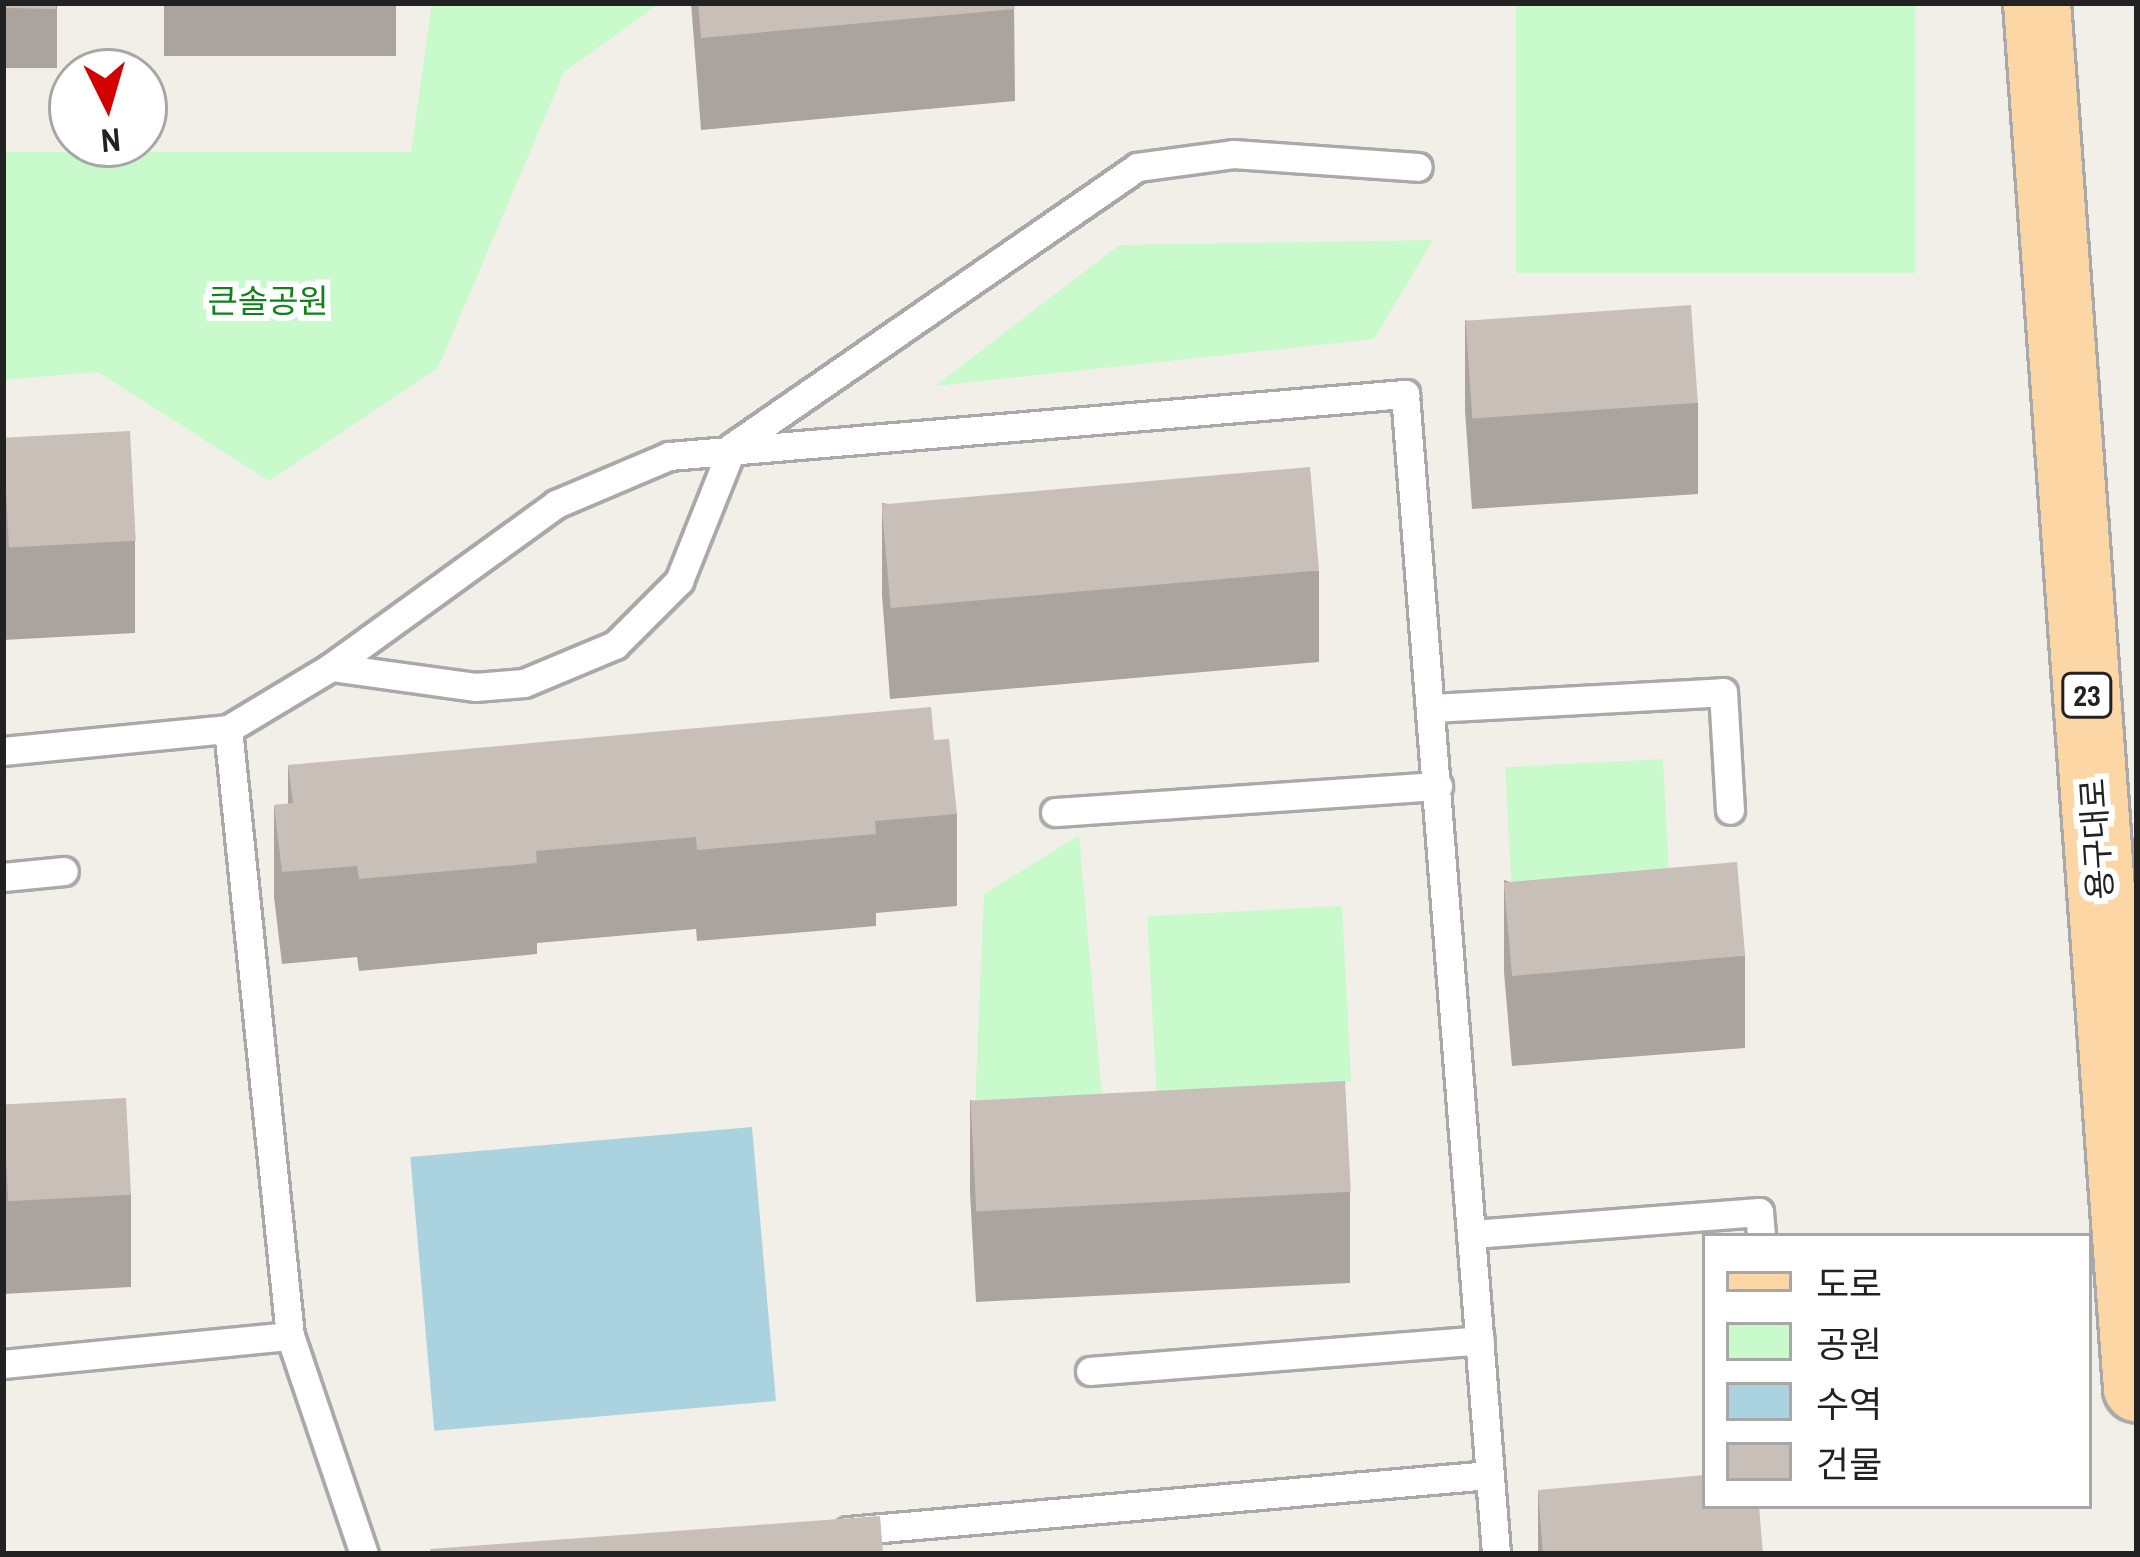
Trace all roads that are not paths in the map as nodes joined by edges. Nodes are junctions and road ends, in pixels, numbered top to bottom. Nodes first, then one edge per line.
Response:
1 (2037, 3) edge
2 (1418, 167) dead end
3 (733, 446) junction
4 (331, 667) junction
5 (1432, 708) junction
6 (228, 730) junction
7 (3, 751) edge
8 (1438, 786) junction
9 (1730, 810) dead end
10 (1055, 812) dead end
11 (64, 871) dead end
12 (3, 878) edge
13 (1761, 1233) edge
14 (1473, 1234) junction
15 (290, 1336) junction
16 (1480, 1340) junction
17 (3, 1364) edge
18 (1090, 1371) dead end
19 (2137, 1388) edge
20 (1489, 1475) junction
21 (823, 1533) edge
22 (364, 1554) edge
23 (1496, 1554) edge

1 - 19 main road, 용구대로 / 23
2 - 3 lane
3 - 4 lane
3 - 4 lane
3 - 5 lane
4 - 6 lane
5 - 8 lane
5 - 9 lane
6 - 7 lane
6 - 15 lane
8 - 10 lane
8 - 14 lane
11 - 12 lane
13 - 14 lane
14 - 16 lane
15 - 17 lane
15 - 22 lane
16 - 18 lane
16 - 20 lane
20 - 21 lane
20 - 23 lane

